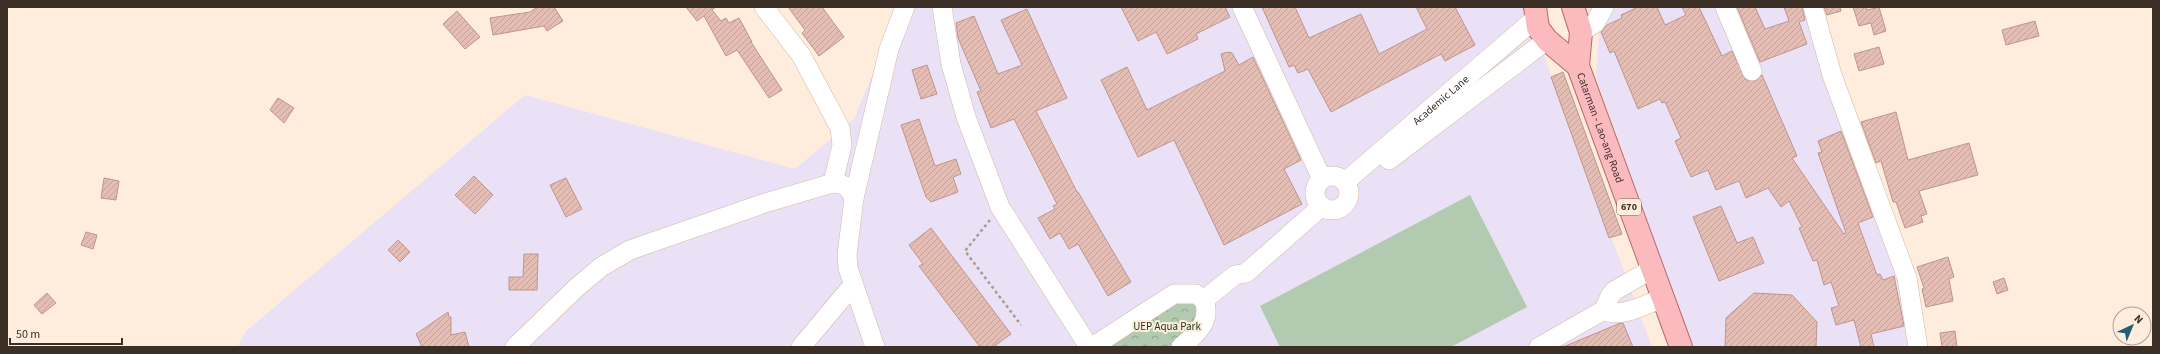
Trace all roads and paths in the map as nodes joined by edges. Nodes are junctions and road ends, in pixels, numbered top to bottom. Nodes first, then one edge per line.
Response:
1 (764, 7) edge
2 (905, 7) edge
3 (942, 7) edge
4 (1242, 7) edge
5 (1573, 7) edge
6 (1604, 7) edge
7 (1725, 7) edge
8 (1814, 7) edge
9 (1536, 12) edge
10 (1581, 32) junction
11 (1547, 40) junction
12 (1578, 66) junction
13 (1752, 71) dead end
14 (1407, 138) junction
15 (1322, 179) junction
16 (834, 182) junction
17 (1348, 186) junction
18 (854, 198) junction
19 (1320, 204) junction
20 (1000, 207) junction
21 (1652, 269) junction
22 (853, 285) junction
23 (1664, 298) junction
24 (1204, 300) junction
25 (1604, 310) junction
26 (1021, 325) dead end
27 (515, 347) edge
28 (801, 347) edge
29 (875, 347) edge
30 (1091, 347) edge
31 (1181, 347) edge
32 (1538, 347) edge
33 (1681, 347) edge
34 (1918, 347) edge

1 - 16 street
2 - 18 street
3 - 20 street
4 - 15 street
5 - 10 main road, Catarman - Lao-ang Road / 670
6 - 10 street
7 - 13 street
8 - 34 street
9 - 11 main road, Catarman - Lao-ang Road / 670
9 - 14 street, Academic Lane
10 - 12 main road, Catarman - Lao-ang Road / 670
11 - 12 main road, Catarman - Lao-ang Road / 670
11 - 14 street, Academic Lane
12 - 21 main road, Catarman - Lao-ang Road / 670
14 - 17 street, Academic Lane
15 - 17 street
15 - 19 street
16 - 18 street
16 - 27 street
17 - 19 street
18 - 22 street
19 - 24 street
20 - 26 path
20 - 30 street
21 - 23 main road, Catarman - Lao-ang Road / 670
21 - 25 street
22 - 28 street
22 - 29 street
23 - 25 street
23 - 33 main road, Catarman - Lao-ang Road / 670
24 - 30 street
24 - 31 street
25 - 32 street

